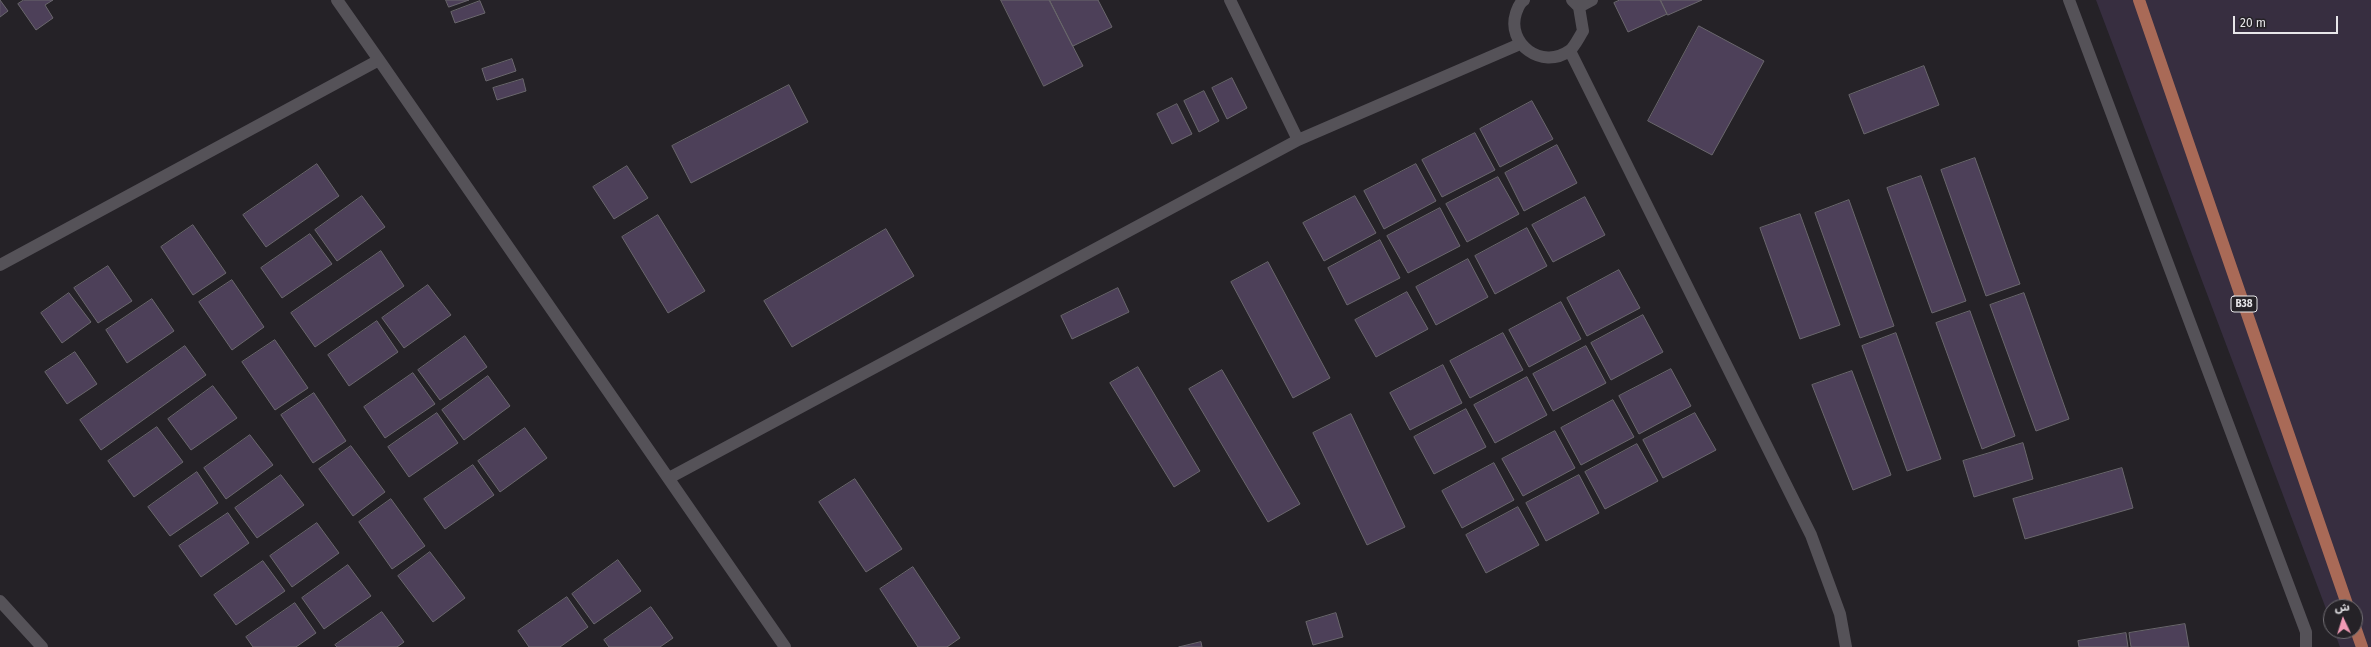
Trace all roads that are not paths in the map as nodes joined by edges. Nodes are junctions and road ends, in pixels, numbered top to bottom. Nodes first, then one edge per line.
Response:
1 (337, 0) edge
2 (1230, 0) edge
3 (1524, 0) edge
4 (1592, 0) edge
5 (2069, 0) edge
6 (2139, 0) edge
7 (1576, 3) edge
8 (1520, 44) junction
9 (1570, 51) junction
10 (379, 60) junction
11 (1298, 140) junction
12 (0, 265) edge
13 (669, 478) junction
14 (2345, 599) edge
15 (0, 601) edge
16 (42, 647) edge
17 (785, 647) edge
18 (1846, 647) edge
19 (2306, 647) edge

1 - 10 lane
2 - 11 lane
3 - 8 lane
4 - 7 lane
5 - 19 lane
6 - 14 main road, B38
7 - 9 lane
8 - 9 lane
8 - 11 lane
9 - 18 lane
10 - 12 lane
10 - 13 lane
11 - 13 lane
13 - 17 lane
15 - 16 lane

